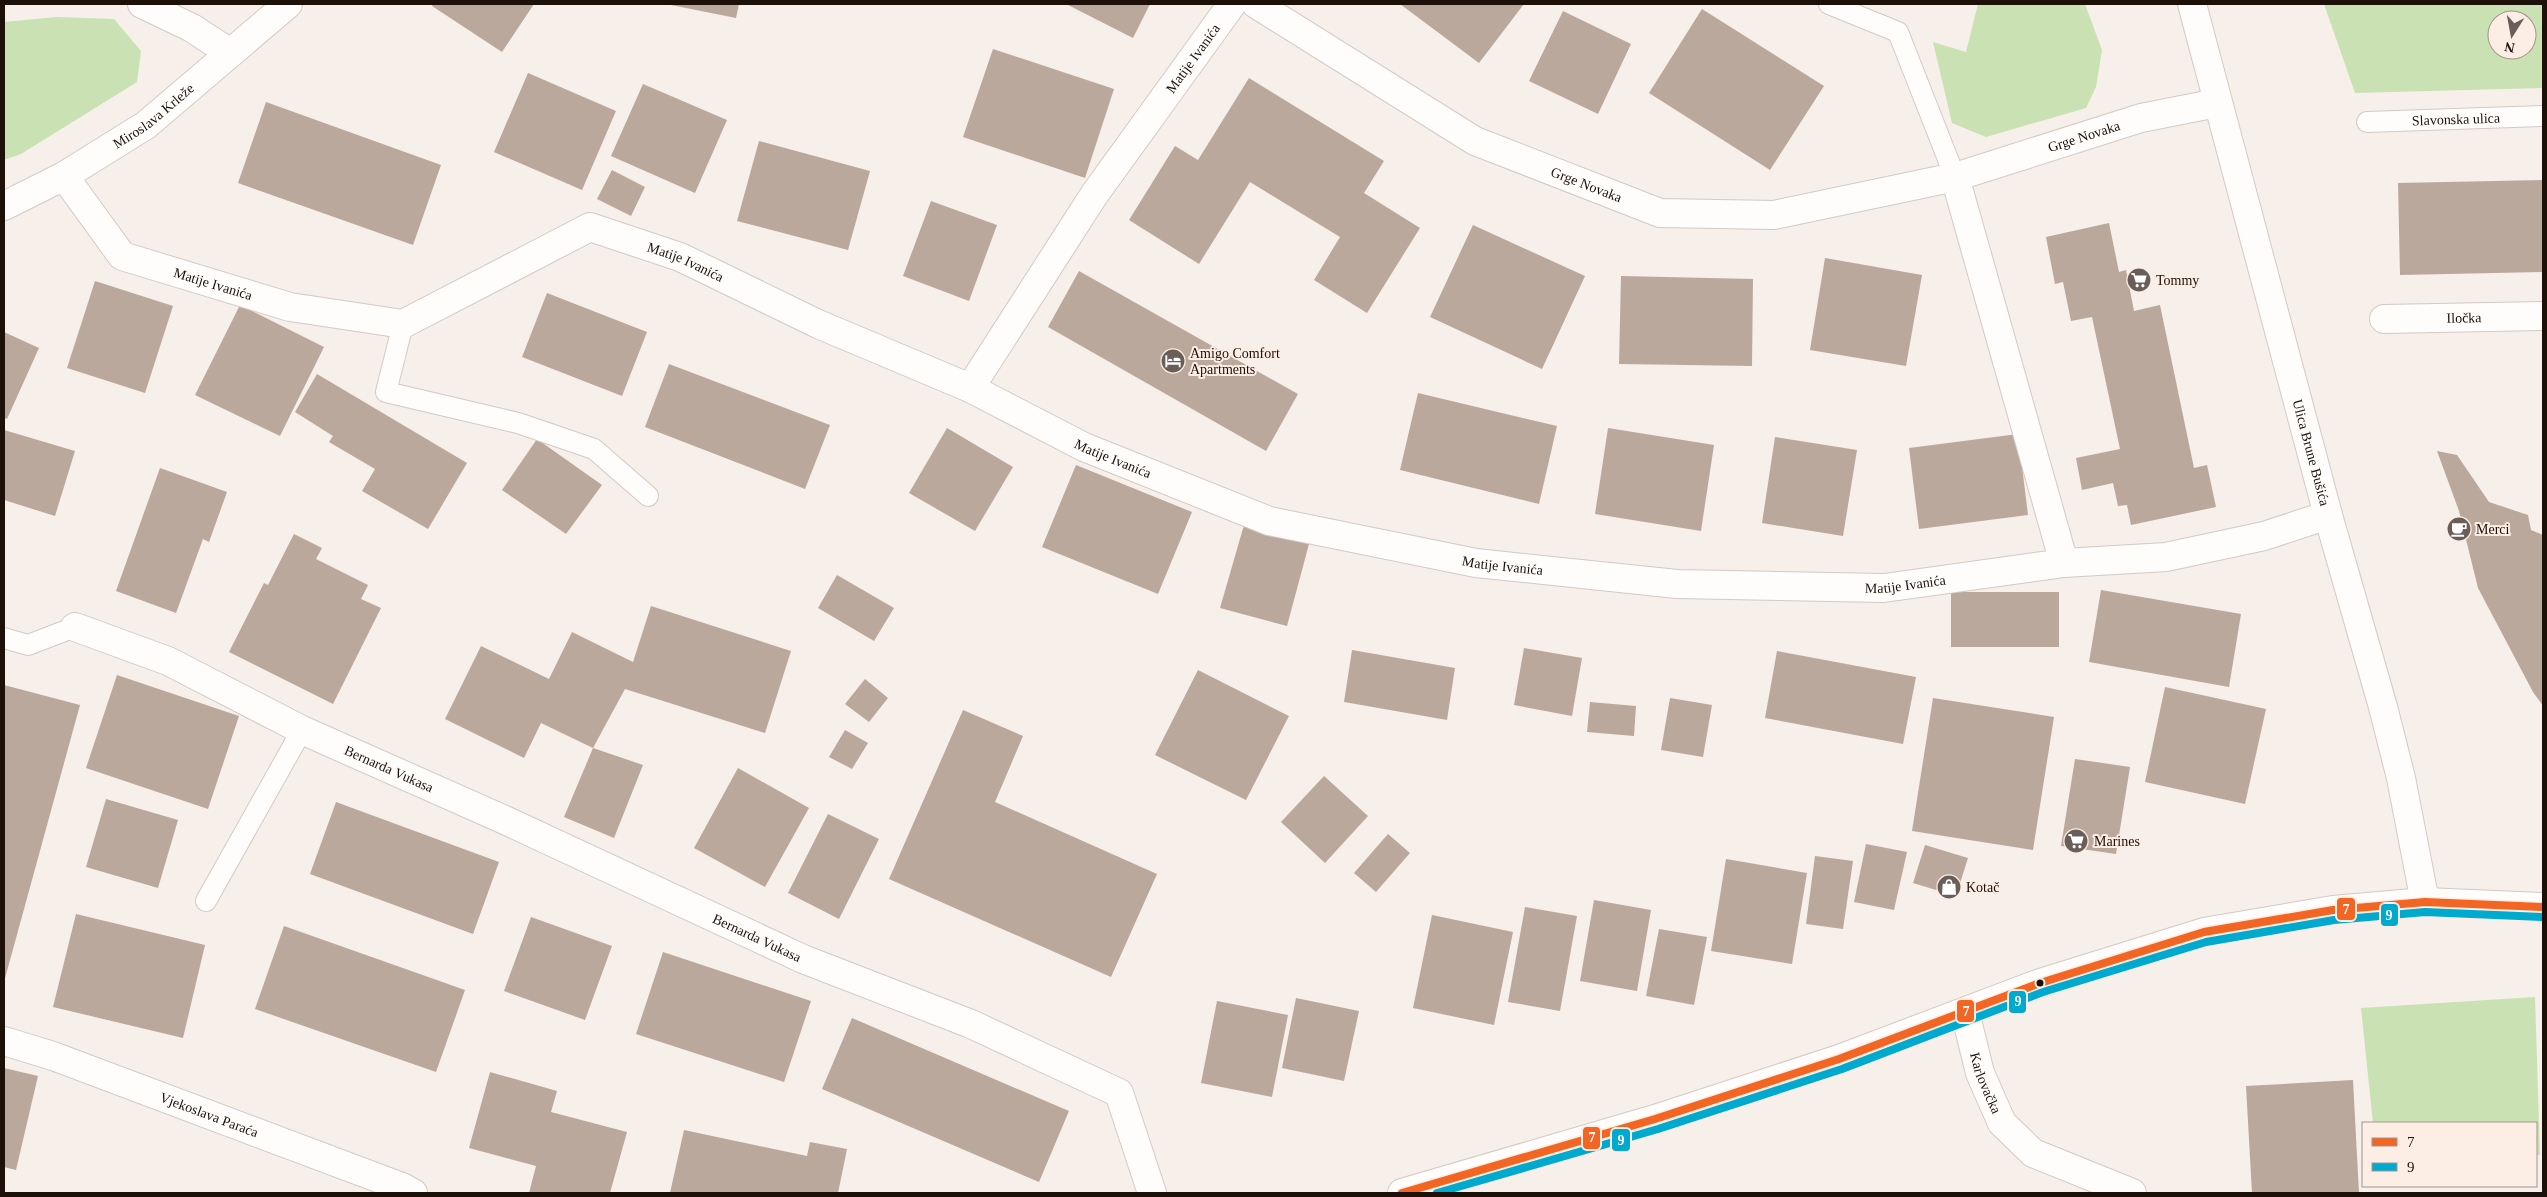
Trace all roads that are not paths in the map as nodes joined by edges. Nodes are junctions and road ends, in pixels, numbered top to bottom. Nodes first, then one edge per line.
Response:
1 (142, 4) edge
2 (288, 4) edge
3 (1232, 4) edge
4 (1256, 4) edge
5 (1829, 4) edge
6 (2192, 4) edge
7 (230, 53) junction
8 (2217, 104) junction
9 (2543, 116) edge
10 (2367, 122) dead end
11 (64, 176) junction
12 (1955, 177) junction
13 (4, 206) edge
14 (2543, 316) edge
15 (2384, 319) dead end
16 (403, 324) junction
17 (970, 388) junction
18 (648, 496) dead end
19 (2328, 515) junction
20 (2064, 563) junction
21 (75, 627) joint
22 (4, 638) edge
23 (302, 730) junction
24 (206, 901) dead end
25 (2425, 902) junction
26 (2543, 908) edge
27 (1965, 1012) junction
28 (4, 1041) edge
29 (413, 1193) edge
30 (1152, 1193) edge
31 (1402, 1193) edge
32 (2132, 1193) edge

1 - 7 street
2 - 7 street, Miroslava Krleže
3 - 17 street, Matije Ivanića
4 - 12 street, Grge Novaka
5 - 12 lane
6 - 8 street, Ulica Brune Bušića
7 - 11 street, Miroslava Krleže
8 - 12 street, Grge Novaka
8 - 19 street, Ulica Brune Bušića
9 - 10 lane, Slavonska ulica
11 - 13 street, Miroslava Krleže
11 - 16 street, Matije Ivanića
12 - 20 street
14 - 15 street, Iločka
16 - 17 street, Matije Ivanića
16 - 18 lane
17 - 20 street, Matije Ivanića
19 - 20 street, Matije Ivanića
19 - 25 street, Ulica Brune Bušića
21 - 22 lane
21 - 23 street, Bernarda Vukasa
23 - 24 lane
23 - 30 street, Bernarda Vukasa
25 - 26 street
25 - 27 street
27 - 31 street
27 - 32 street, Karlovačka
28 - 29 street, Vjekoslava Paraća

